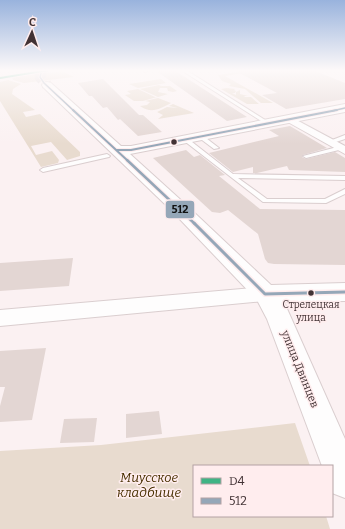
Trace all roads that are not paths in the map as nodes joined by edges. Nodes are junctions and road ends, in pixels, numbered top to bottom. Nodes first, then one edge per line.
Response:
1 (57, 95) tunnel mouth
2 (70, 95) edge
3 (223, 95) edge
4 (345, 108) edge
5 (54, 111) dead end
6 (289, 119) junction
7 (268, 123) junction
8 (200, 136) junction
9 (345, 137) edge
10 (185, 139) junction
11 (330, 142) junction
12 (216, 148) dead end
13 (343, 149) edge
14 (118, 152) junction
15 (306, 156) dead end
16 (44, 170) dead end
17 (232, 176) junction
18 (345, 178) edge
19 (345, 191) edge
20 (345, 292) edge
21 (265, 294) junction
22 (0, 318) edge
23 (345, 480) edge

1 - 14 street, улица Двинцев
2 - 14 street
3 - 7 lane
4 - 6 street
5 - 14 street
6 - 7 street
6 - 11 street
7 - 8 street
8 - 10 street
8 - 12 lane
9 - 11 lane
10 - 14 street
10 - 17 lane
11 - 13 street
13 - 15 lane
14 - 16 lane
14 - 21 street, улица Двинцев
17 - 18 lane
17 - 19 lane
20 - 21 street
21 - 22 street
21 - 23 street, улица Двинцев

